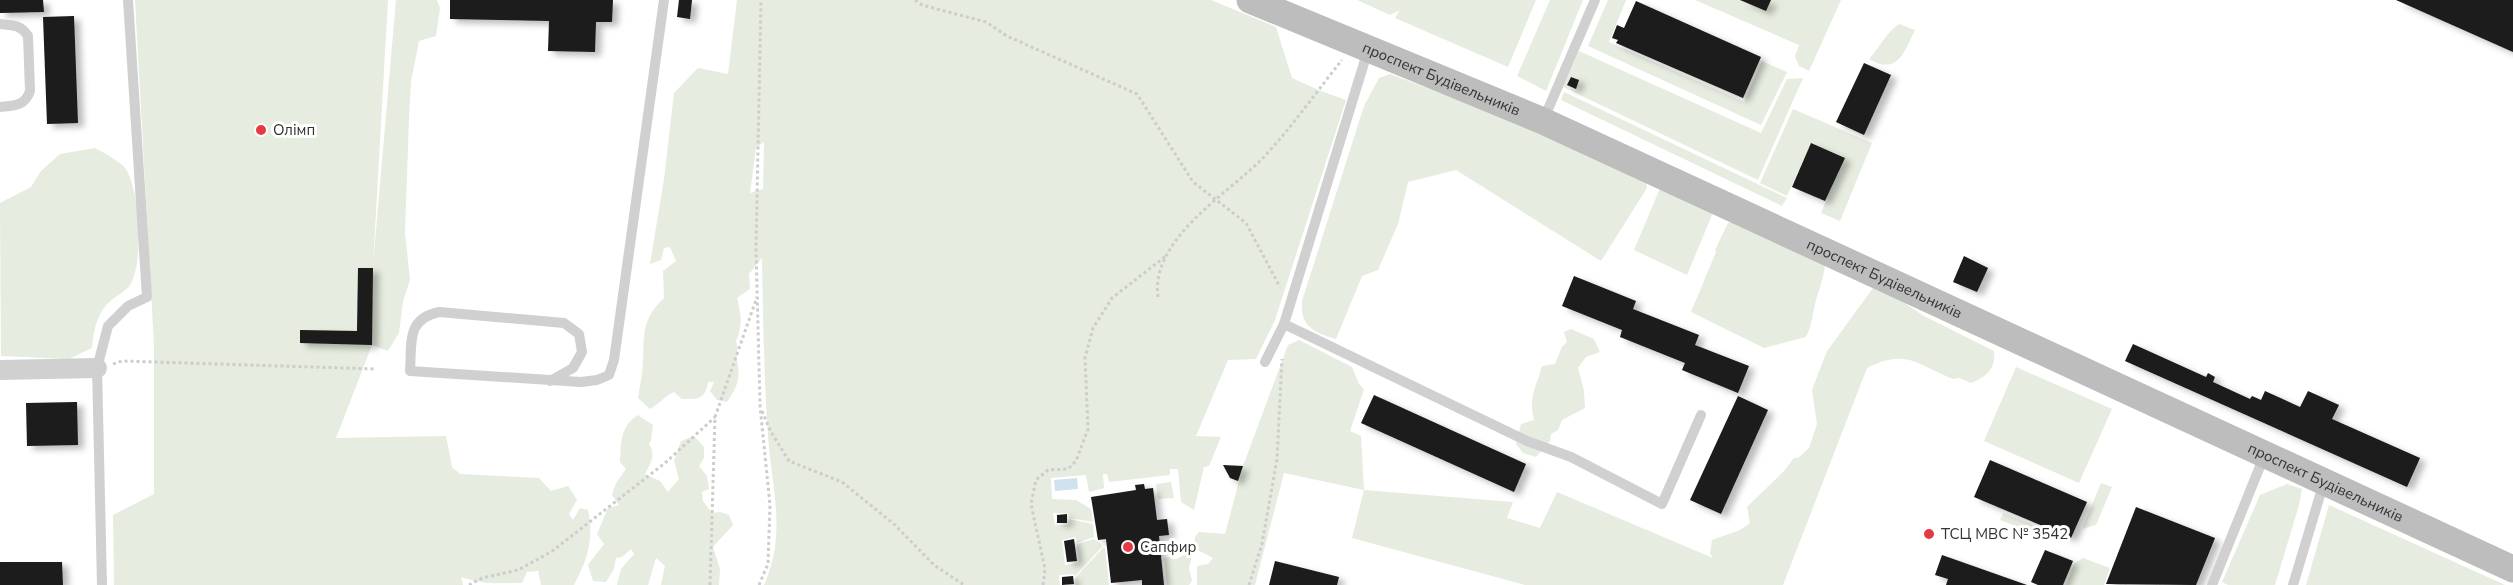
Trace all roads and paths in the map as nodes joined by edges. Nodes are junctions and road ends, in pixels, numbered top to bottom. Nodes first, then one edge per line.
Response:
1 (128, 0) edge
2 (663, 0) edge
3 (761, 0) edge
4 (915, 0) edge
5 (1250, 0) edge
6 (1595, 0) edge
7 (0, 24) edge
8 (1362, 46) junction
9 (0, 107) edge
10 (1543, 121) junction
11 (1215, 199) junction
12 (1166, 256) junction
13 (1282, 291) dead end
14 (757, 294) junction
15 (1158, 297) dead end
16 (1284, 324) junction
17 (1282, 358) dead end
18 (1265, 362) dead end
19 (97, 368) junction
20 (376, 369) dead end
21 (0, 370) edge
22 (550, 381) junction
23 (760, 406) junction
24 (1701, 415) dead end
25 (715, 417) junction
26 (2265, 453) junction
27 (2325, 481) junction
28 (2513, 569) edge
29 (102, 585) edge
30 (469, 585) edge
31 (710, 585) edge
32 (759, 585) edge
33 (964, 585) edge
34 (1043, 585) edge
35 (1249, 585) edge
36 (2212, 585) edge
37 (2293, 585) edge

1 - 19 lane
2 - 22 lane
3 - 14 path
4 - 11 path
5 - 8 street, проспект Будівельників
6 - 10 lane
7 - 9 lane
8 - 10 street, проспект Будівельників
8 - 11 path
8 - 16 lane
10 - 26 street, проспект Будівельників
11 - 12 path
11 - 13 path
12 - 15 path
12 - 34 path
14 - 23 path
14 - 25 path
16 - 18 lane
16 - 24 lane
17 - 35 path
19 - 20 path
19 - 21 street
19 - 29 lane
22 - 22 lane
23 - 32 path
23 - 33 path
25 - 30 path
25 - 31 path
26 - 27 street, проспект Будівельників
26 - 36 lane
27 - 28 street, проспект Будівельників
27 - 37 lane

